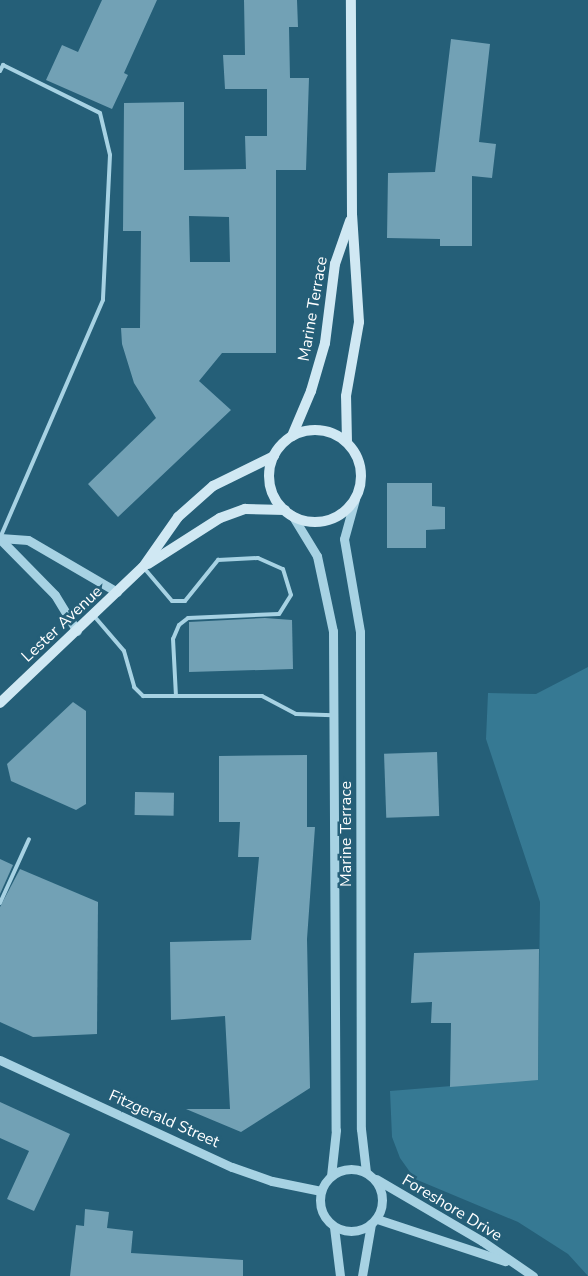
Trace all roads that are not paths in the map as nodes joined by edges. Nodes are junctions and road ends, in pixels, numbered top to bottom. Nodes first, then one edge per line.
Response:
1 (351, 0) edge
2 (0, 71) edge
3 (352, 215) junction
4 (292, 436) junction
5 (347, 442) junction
6 (274, 456) junction
7 (355, 499) junction
8 (288, 513) junction
9 (0, 538) edge
10 (143, 567) junction
11 (118, 592) junction
12 (93, 616) junction
13 (77, 631) junction
14 (176, 696) junction
15 (0, 703) edge
16 (336, 715) junction
17 (29, 839) dead end
18 (0, 903) edge
19 (0, 1060) edge
20 (370, 1175) junction
21 (331, 1176) junction
22 (321, 1191) junction
23 (374, 1222) junction
24 (334, 1226) junction
25 (514, 1265) junction
26 (340, 1276) edge
27 (362, 1276) edge
28 (533, 1276) edge

1 - 3 main road, Marine Terrace
2 - 9 lane
3 - 4 main road, Marine Terrace
3 - 5 main road, Marine Terrace
4 - 5 main road
4 - 6 main road
5 - 7 main road
6 - 8 main road
6 - 10 main road, Lester Avenue
7 - 8 main road
7 - 20 street, Marine Terrace
8 - 10 main road, Lester Avenue
8 - 16 street, Marine Terrace
9 - 11 street
9 - 13 street
10 - 11 main road, Lester Avenue
10 - 14 lane
11 - 12 main road, Lester Avenue
12 - 13 main road, Lester Avenue
12 - 14 lane
13 - 15 main road, Lester Avenue
14 - 16 lane
16 - 21 street, Marine Terrace
17 - 18 lane
19 - 22 street, Fitzgerald Street
20 - 21 street
20 - 23 street
20 - 25 street, Foreshore Drive
21 - 22 street
22 - 24 street
23 - 24 street
23 - 25 street, Foreshore Drive
23 - 27 street
24 - 26 street
25 - 28 street, Foreshore Drive

